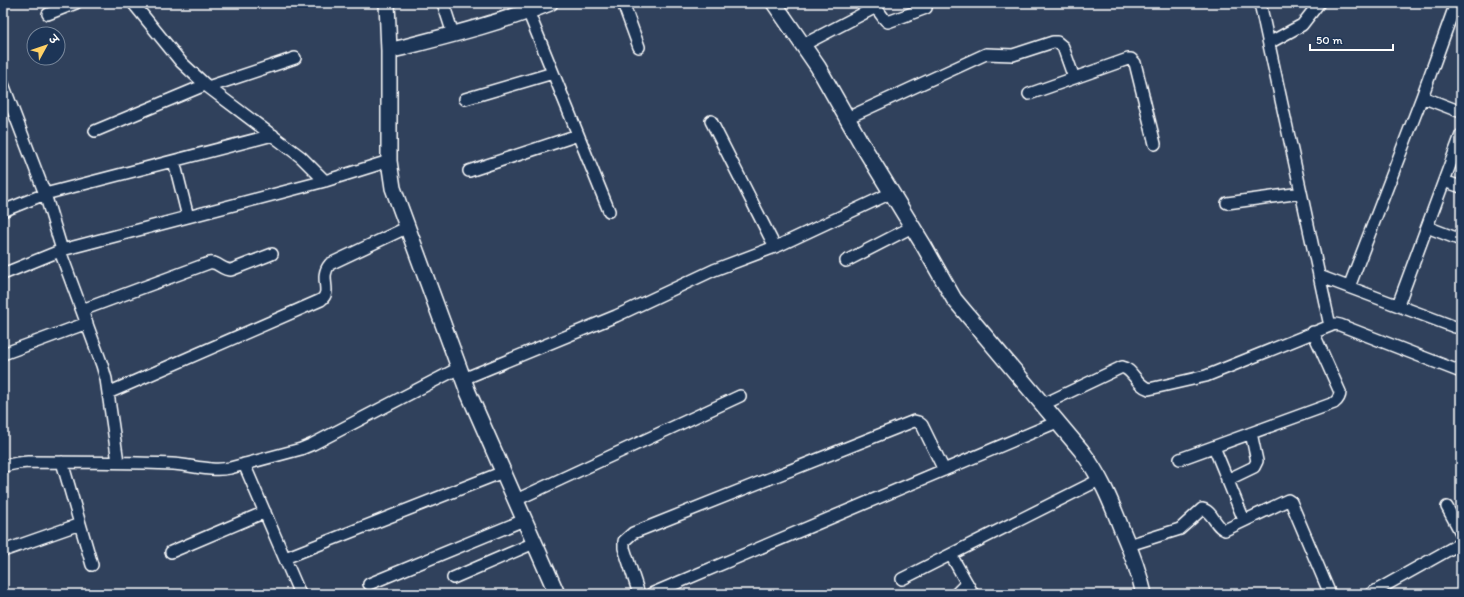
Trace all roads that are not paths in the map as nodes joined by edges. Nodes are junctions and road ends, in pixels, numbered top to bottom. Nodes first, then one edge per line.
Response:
1 (76, 3) edge
2 (133, 3) edge
3 (387, 3) edge
4 (443, 3) edge
5 (550, 3) edge
6 (622, 3) edge
7 (774, 3) edge
8 (1260, 3) edge
9 (1319, 3) edge
10 (1456, 3) edge
11 (926, 8) dead end
12 (528, 11) junction
13 (48, 14) dead end
14 (453, 34) junction
15 (1269, 43) junction
16 (803, 45) junction
17 (639, 47) dead end
18 (389, 51) junction
19 (295, 58) dead end
20 (553, 73) junction
21 (1074, 78) junction
22 (3, 84) edge
23 (206, 86) junction
24 (1029, 94) dead end
25 (1422, 97) junction
26 (465, 99) dead end
27 (1461, 112) edge
28 (847, 118) junction
29 (711, 120) dead end
30 (95, 131) dead end
31 (273, 135) junction
32 (578, 135) junction
33 (1461, 135) edge
34 (1155, 144) dead end
35 (174, 161) junction
36 (389, 161) junction
37 (469, 171) dead end
38 (325, 181) junction
39 (1444, 181) junction
40 (1461, 187) edge
41 (1301, 192) junction
42 (891, 193) junction
43 (45, 194) junction
44 (1227, 203) dead end
45 (3, 211) edge
46 (609, 211) dead end
47 (188, 217) junction
48 (408, 227) junction
49 (912, 227) junction
50 (1426, 227) junction
51 (1461, 240) edge
52 (775, 247) junction
53 (61, 251) junction
54 (272, 254) dead end
55 (846, 260) dead end
56 (3, 274) edge
57 (1319, 276) junction
58 (1349, 287) junction
59 (1398, 305) junction
60 (82, 310) junction
61 (87, 323) junction
62 (1330, 326) junction
63 (1461, 327) edge
64 (1314, 332) junction
65 (3, 354) edge
66 (1461, 372) edge
67 (461, 374) junction
68 (108, 393) junction
69 (740, 396) dead end
70 (1042, 405) junction
71 (1057, 422) junction
72 (1251, 433) junction
73 (1214, 447) junction
74 (1180, 459) dead end
75 (62, 462) junction
76 (118, 462) junction
77 (244, 464) junction
78 (3, 466) edge
79 (944, 470) junction
80 (503, 472) junction
81 (1101, 479) junction
82 (1227, 480) junction
83 (516, 500) junction
84 (1447, 507) dead end
85 (265, 512) junction
86 (524, 520) junction
87 (1244, 520) junction
88 (80, 524) junction
89 (1461, 533) edge
90 (1461, 542) edge
91 (534, 543) junction
92 (1128, 545) junction
93 (3, 550) edge
94 (171, 552) dead end
95 (951, 555) junction
96 (285, 558) junction
97 (92, 565) dead end
98 (453, 578) dead end
99 (902, 579) dead end
100 (967, 583) junction
101 (369, 584) dead end
102 (300, 594) edge
103 (557, 594) edge
104 (639, 594) edge
105 (651, 594) edge
106 (956, 594) edge
107 (973, 594) edge
108 (1144, 594) edge
109 (1330, 594) edge
110 (1370, 594) edge

1 - 13 street
2 - 23 street
3 - 18 street
4 - 14 street
5 - 12 street
6 - 17 street
7 - 16 street
8 - 15 street
9 - 15 street
10 - 25 street
11 - 16 street
12 - 14 street
12 - 20 street
14 - 18 street
15 - 41 street
16 - 28 street
18 - 36 street
19 - 23 street
20 - 26 street
20 - 32 street
21 - 24 street
21 - 28 street
21 - 34 street
22 - 43 street
23 - 30 street
23 - 31 street
25 - 27 street
25 - 58 street
28 - 42 street
29 - 52 street
31 - 35 street
31 - 38 street
32 - 37 street
32 - 46 street
33 - 39 street
35 - 43 street
35 - 47 street
36 - 38 street
36 - 48 street
38 - 47 street
39 - 40 street
39 - 50 street
41 - 44 street
41 - 57 street
42 - 49 street
42 - 52 street
43 - 45 street
43 - 53 street
47 - 53 street
48 - 67 street
48 - 68 street
49 - 55 street
49 - 70 street
50 - 51 street
50 - 59 street
52 - 67 street
53 - 56 street
53 - 60 street
54 - 60 street
57 - 58 street
57 - 62 street
58 - 59 street
59 - 63 street
60 - 61 street
61 - 65 street
61 - 68 street
62 - 64 street
62 - 66 street
64 - 70 street
64 - 72 street
67 - 77 street
67 - 80 street
68 - 76 street
69 - 83 street
70 - 71 street
71 - 79 street
71 - 81 street
72 - 73 street
72 - 82 street
73 - 74 street
73 - 82 street
75 - 76 street
75 - 78 street
75 - 88 street
76 - 77 street
77 - 85 street
79 - 104 street
79 - 105 street
80 - 83 street
80 - 96 street
81 - 92 street
81 - 95 street
82 - 87 street
83 - 86 street
84 - 89 street
85 - 94 street
85 - 96 street
86 - 91 street
86 - 101 street
87 - 92 street
87 - 109 street
88 - 93 street
88 - 97 street
90 - 110 street
91 - 98 street
91 - 103 street
92 - 108 street
95 - 99 street
95 - 100 street
96 - 102 street
100 - 106 street
100 - 107 street

